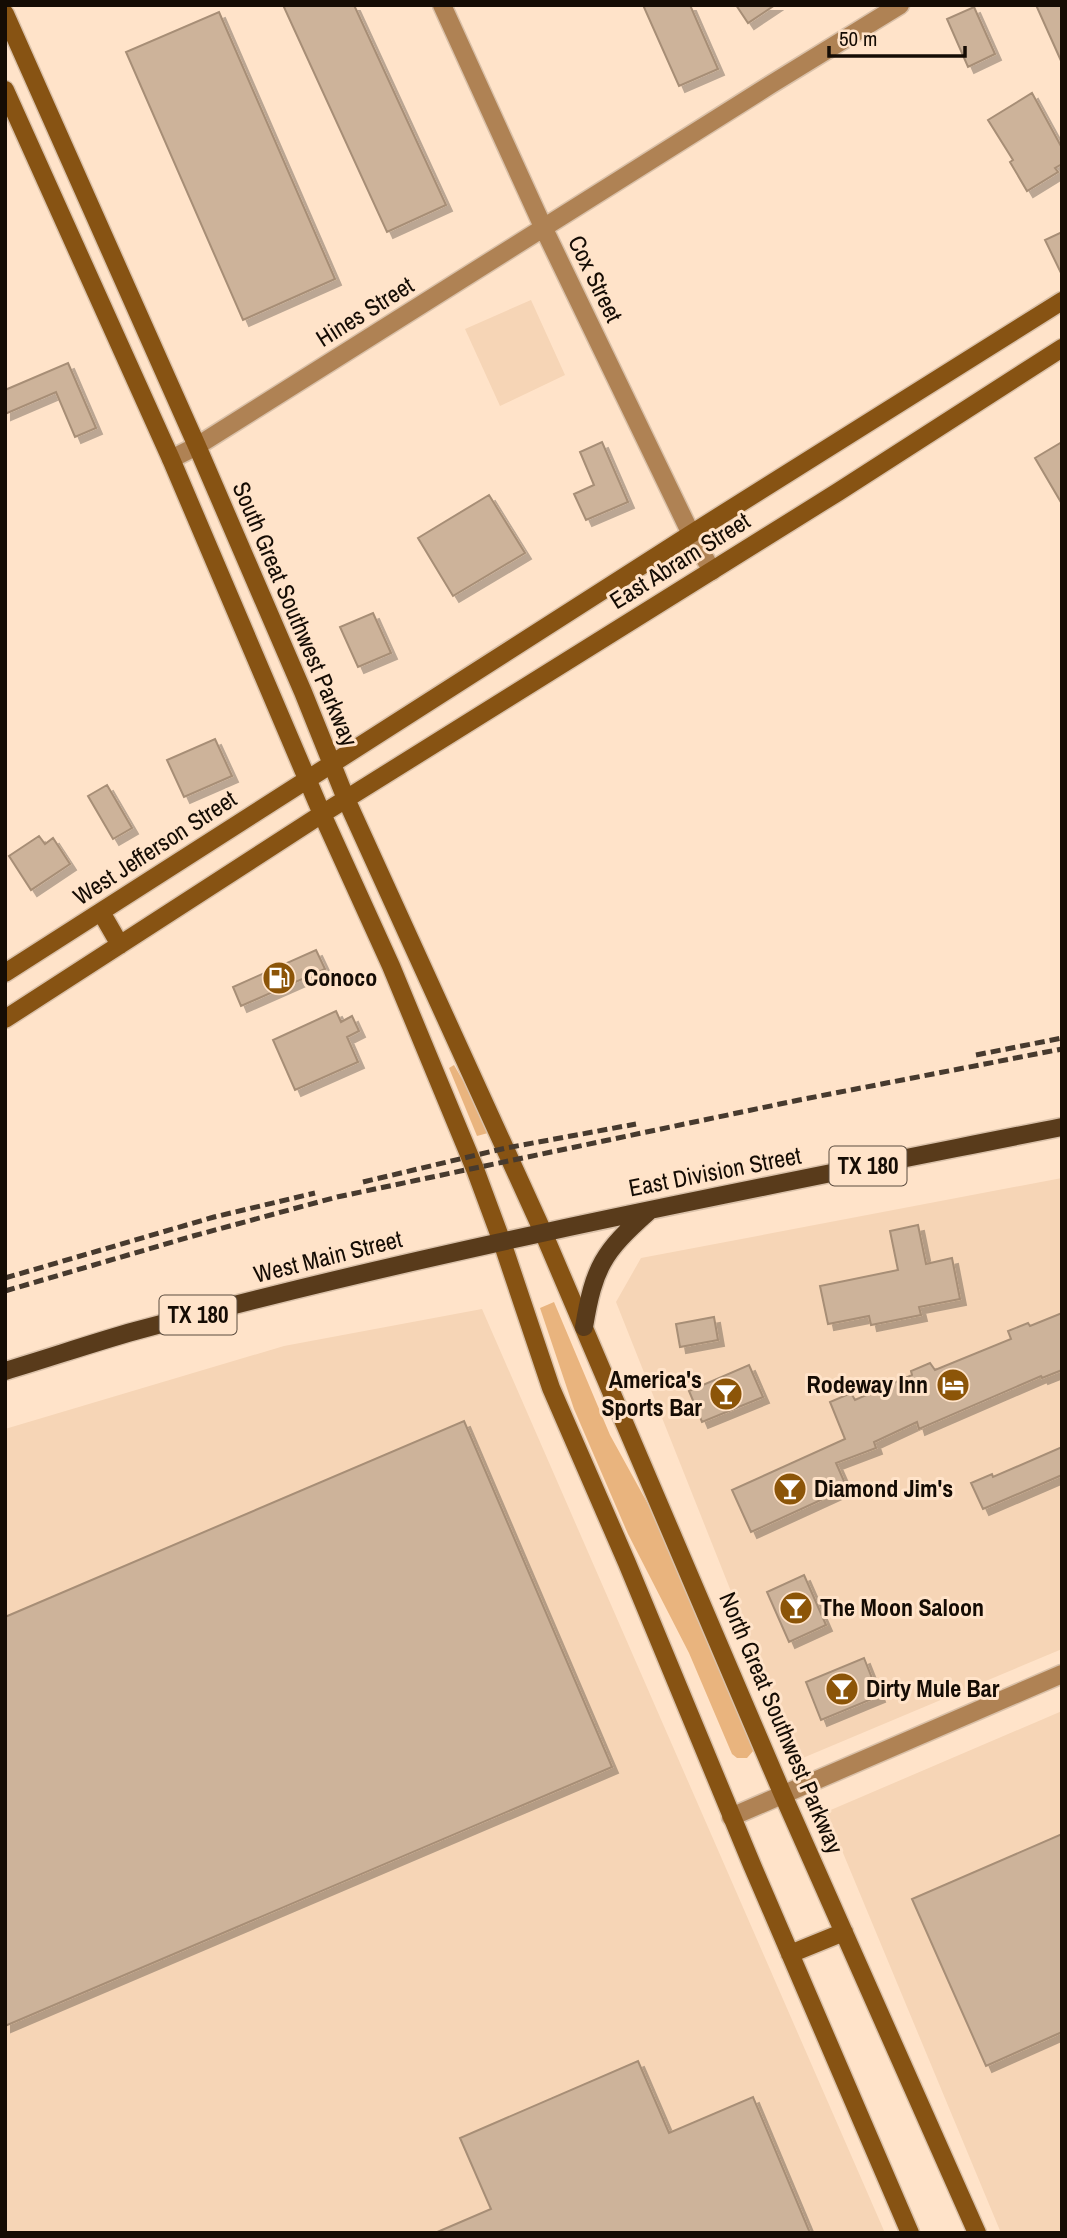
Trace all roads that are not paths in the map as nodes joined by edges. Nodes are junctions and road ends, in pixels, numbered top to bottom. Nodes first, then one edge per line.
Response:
1 (442, 5) edge
2 (900, 5) edge
3 (5, 13) edge
4 (5, 90) edge
5 (544, 229) junction
6 (1062, 301) edge
7 (1062, 340) edge
8 (1062, 348) edge
9 (1017, 376) junction
10 (197, 446) junction
11 (171, 459) junction
12 (691, 534) junction
13 (712, 571) junction
14 (332, 765) junction
15 (308, 780) junction
16 (346, 799) junction
17 (322, 814) junction
18 (101, 912) junction
19 (120, 945) junction
20 (5, 973) edge
21 (5, 1019) edge
22 (1062, 1127) edge
23 (650, 1210) junction
24 (543, 1232) junction
25 (502, 1242) junction
26 (584, 1327) junction
27 (5, 1371) edge
28 (1062, 1674) edge
29 (783, 1794) junction
30 (731, 1817) junction
31 (844, 1931) junction
32 (790, 1954) junction
33 (910, 2233) edge
34 (977, 2233) edge

1 - 5 street, Cox Street
2 - 5 street, Hines Street
3 - 10 main road, South Great Southwest Parkway
4 - 11 main road
5 - 10 street, Hines Street
5 - 12 street, Cox Street
6 - 12 main road, East Abram Street
7 - 9 main road
8 - 9 main road, East Abram Street
9 - 13 main road, East Abram Street
10 - 11 street, Hines Street
10 - 14 main road, South Great Southwest Parkway
11 - 15 main road
12 - 13 street, Cox Street
12 - 14 main road, East Abram Street
13 - 16 main road, East Abram Street
14 - 15 main road, West Jefferson Street
14 - 16 main road, South Great Southwest Parkway
15 - 17 main road
15 - 18 main road, West Jefferson Street
16 - 17 main road, East Abram Street
16 - 24 main road, South Great Southwest Parkway
17 - 19 main road
17 - 25 main road
18 - 19 main road
18 - 20 main road, West Jefferson Street
19 - 21 main road
22 - 23 main road, East Division Street / TX 180
23 - 24 main road, East Division Street / TX 180
23 - 26 main road
24 - 25 main road, West Main Street / TX 180
24 - 26 main road, North Great Southwest Parkway
25 - 27 main road, West Main Street / TX 180
25 - 30 main road
26 - 29 main road, North Great Southwest Parkway
28 - 29 street
29 - 30 street
29 - 31 main road, North Great Southwest Parkway
30 - 32 main road
31 - 32 main road
31 - 34 main road, North Great Southwest Parkway
32 - 33 main road

